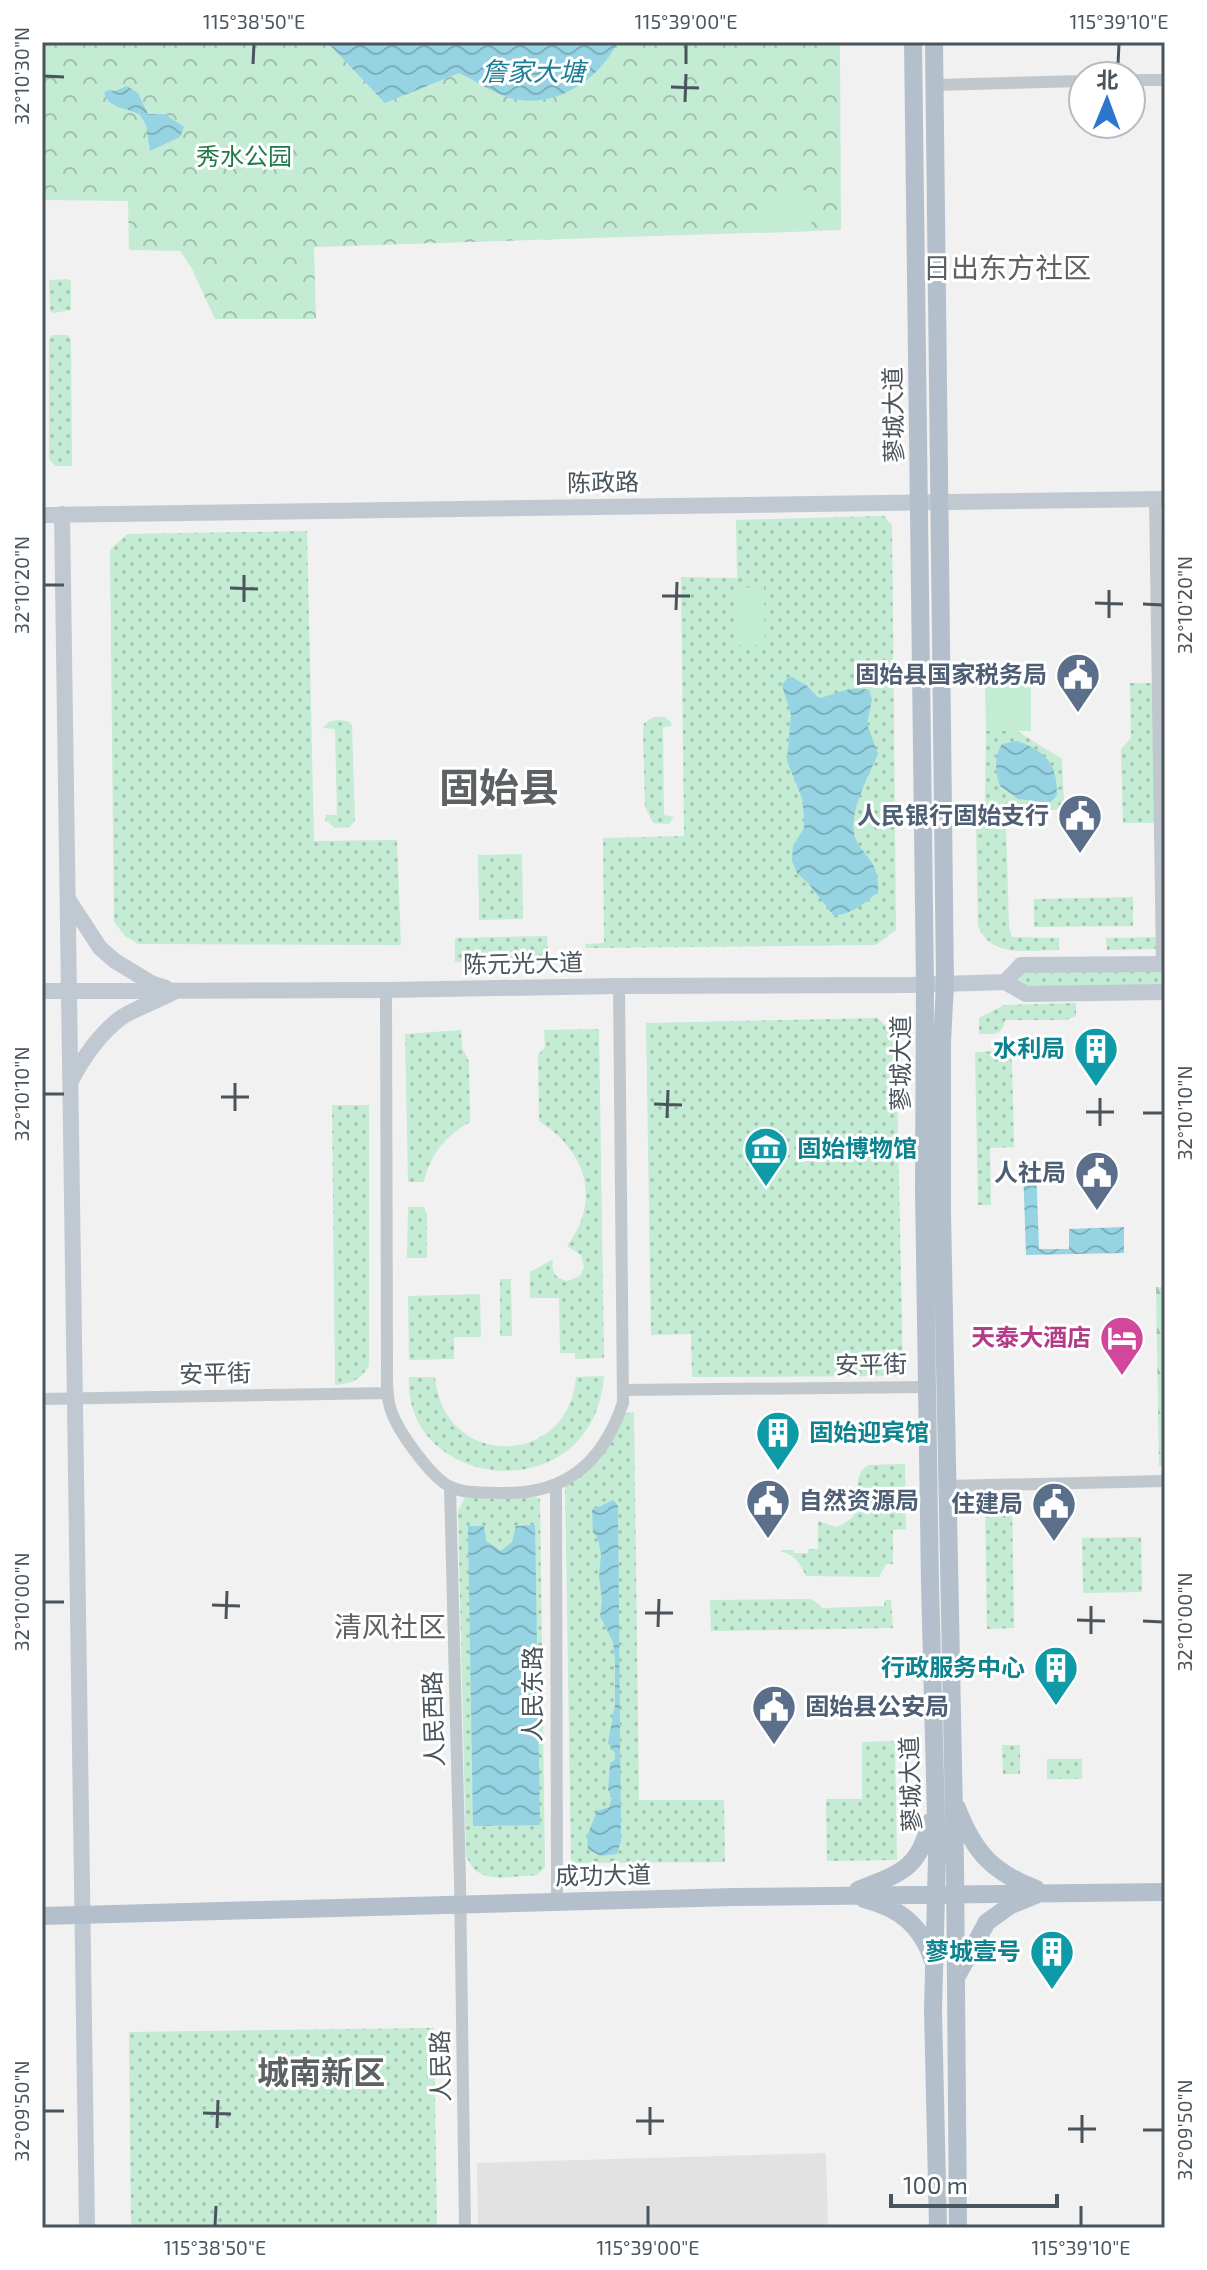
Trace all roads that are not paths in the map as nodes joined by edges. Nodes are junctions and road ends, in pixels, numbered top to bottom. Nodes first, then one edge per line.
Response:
1 (913, 42) edge
2 (934, 42) edge
3 (1067, 81) edge
4 (935, 85) junction
5 (1160, 499) edge
6 (929, 502) junction
7 (62, 514) junction
8 (42, 515) edge
9 (68, 899) junction
10 (1164, 964) edge
11 (1005, 982) junction
12 (945, 984) junction
13 (925, 985) junction
14 (619, 986) junction
15 (386, 990) junction
16 (42, 991) edge
17 (69, 991) junction
18 (175, 991) junction
19 (1165, 992) edge
20 (70, 1083) junction
21 (927, 1387) junction
22 (624, 1390) junction
23 (388, 1393) junction
24 (42, 1399) edge
25 (75, 1399) junction
26 (1165, 1481) edge
27 (556, 1486) junction
28 (946, 1486) junction
29 (450, 1487) junction
30 (945, 1800) junction
31 (946, 1892) junction
32 (1042, 1892) junction
33 (1165, 1892) edge
34 (846, 1894) junction
35 (557, 1901) junction
36 (460, 1903) junction
37 (84, 1914) junction
38 (42, 1916) edge
39 (935, 1968) junction
40 (956, 1978) junction
41 (87, 2228) edge
42 (465, 2228) edge
43 (938, 2228) edge
44 (958, 2228) edge

1 - 6 main road, 蓼城大道
2 - 4 main road, 蓼城大道
3 - 4 street
4 - 6 main road, 蓼城大道
5 - 6 main road, 陈政路
5 - 10 street
6 - 7 main road, 陈政路
6 - 12 main road, 蓼城大道
6 - 13 main road, 蓼城大道
7 - 8 main road, 陈政路
7 - 9 main road
9 - 17 main road
9 - 18 main road
10 - 11 main road, 陈元光大道
11 - 12 main road, 陈元光大道
11 - 19 main road, 陈元光大道
12 - 13 main road, 陈元光大道
12 - 28 main road, 蓼城大道
13 - 14 main road, 陈元光大道
13 - 21 main road, 蓼城大道
14 - 15 main road, 陈元光大道
14 - 22 street
15 - 18 main road, 陈元光大道
15 - 23 street
16 - 17 main road, 陈元光大道
17 - 18 main road, 陈元光大道
17 - 20 main road
18 - 20 main road
20 - 25 main road
21 - 22 street, 安平街
21 - 30 main road, 蓼城大道
22 - 27 street
23 - 25 street, 安平街
23 - 29 street
24 - 25 street, 安平街
25 - 37 main road
26 - 28 street
27 - 29 street
27 - 35 street, 人民东路
28 - 30 main road, 蓼城大道
29 - 36 street, 人民西路
30 - 31 main road, 蓼城大道
30 - 32 main road
30 - 34 main road
31 - 32 main road, 成功大道
31 - 34 main road, 成功大道
31 - 39 main road, 蓼城大道
31 - 40 main road, 蓼城大道
32 - 33 main road, 成功大道
32 - 40 main road
34 - 35 main road, 成功大道
34 - 39 main road
35 - 36 main road, 成功大道
36 - 37 main road, 成功大道
36 - 42 street, 人民路
37 - 38 main road, 成功大道
37 - 41 main road
39 - 43 main road, 蓼城大道
40 - 44 main road, 蓼城大道

